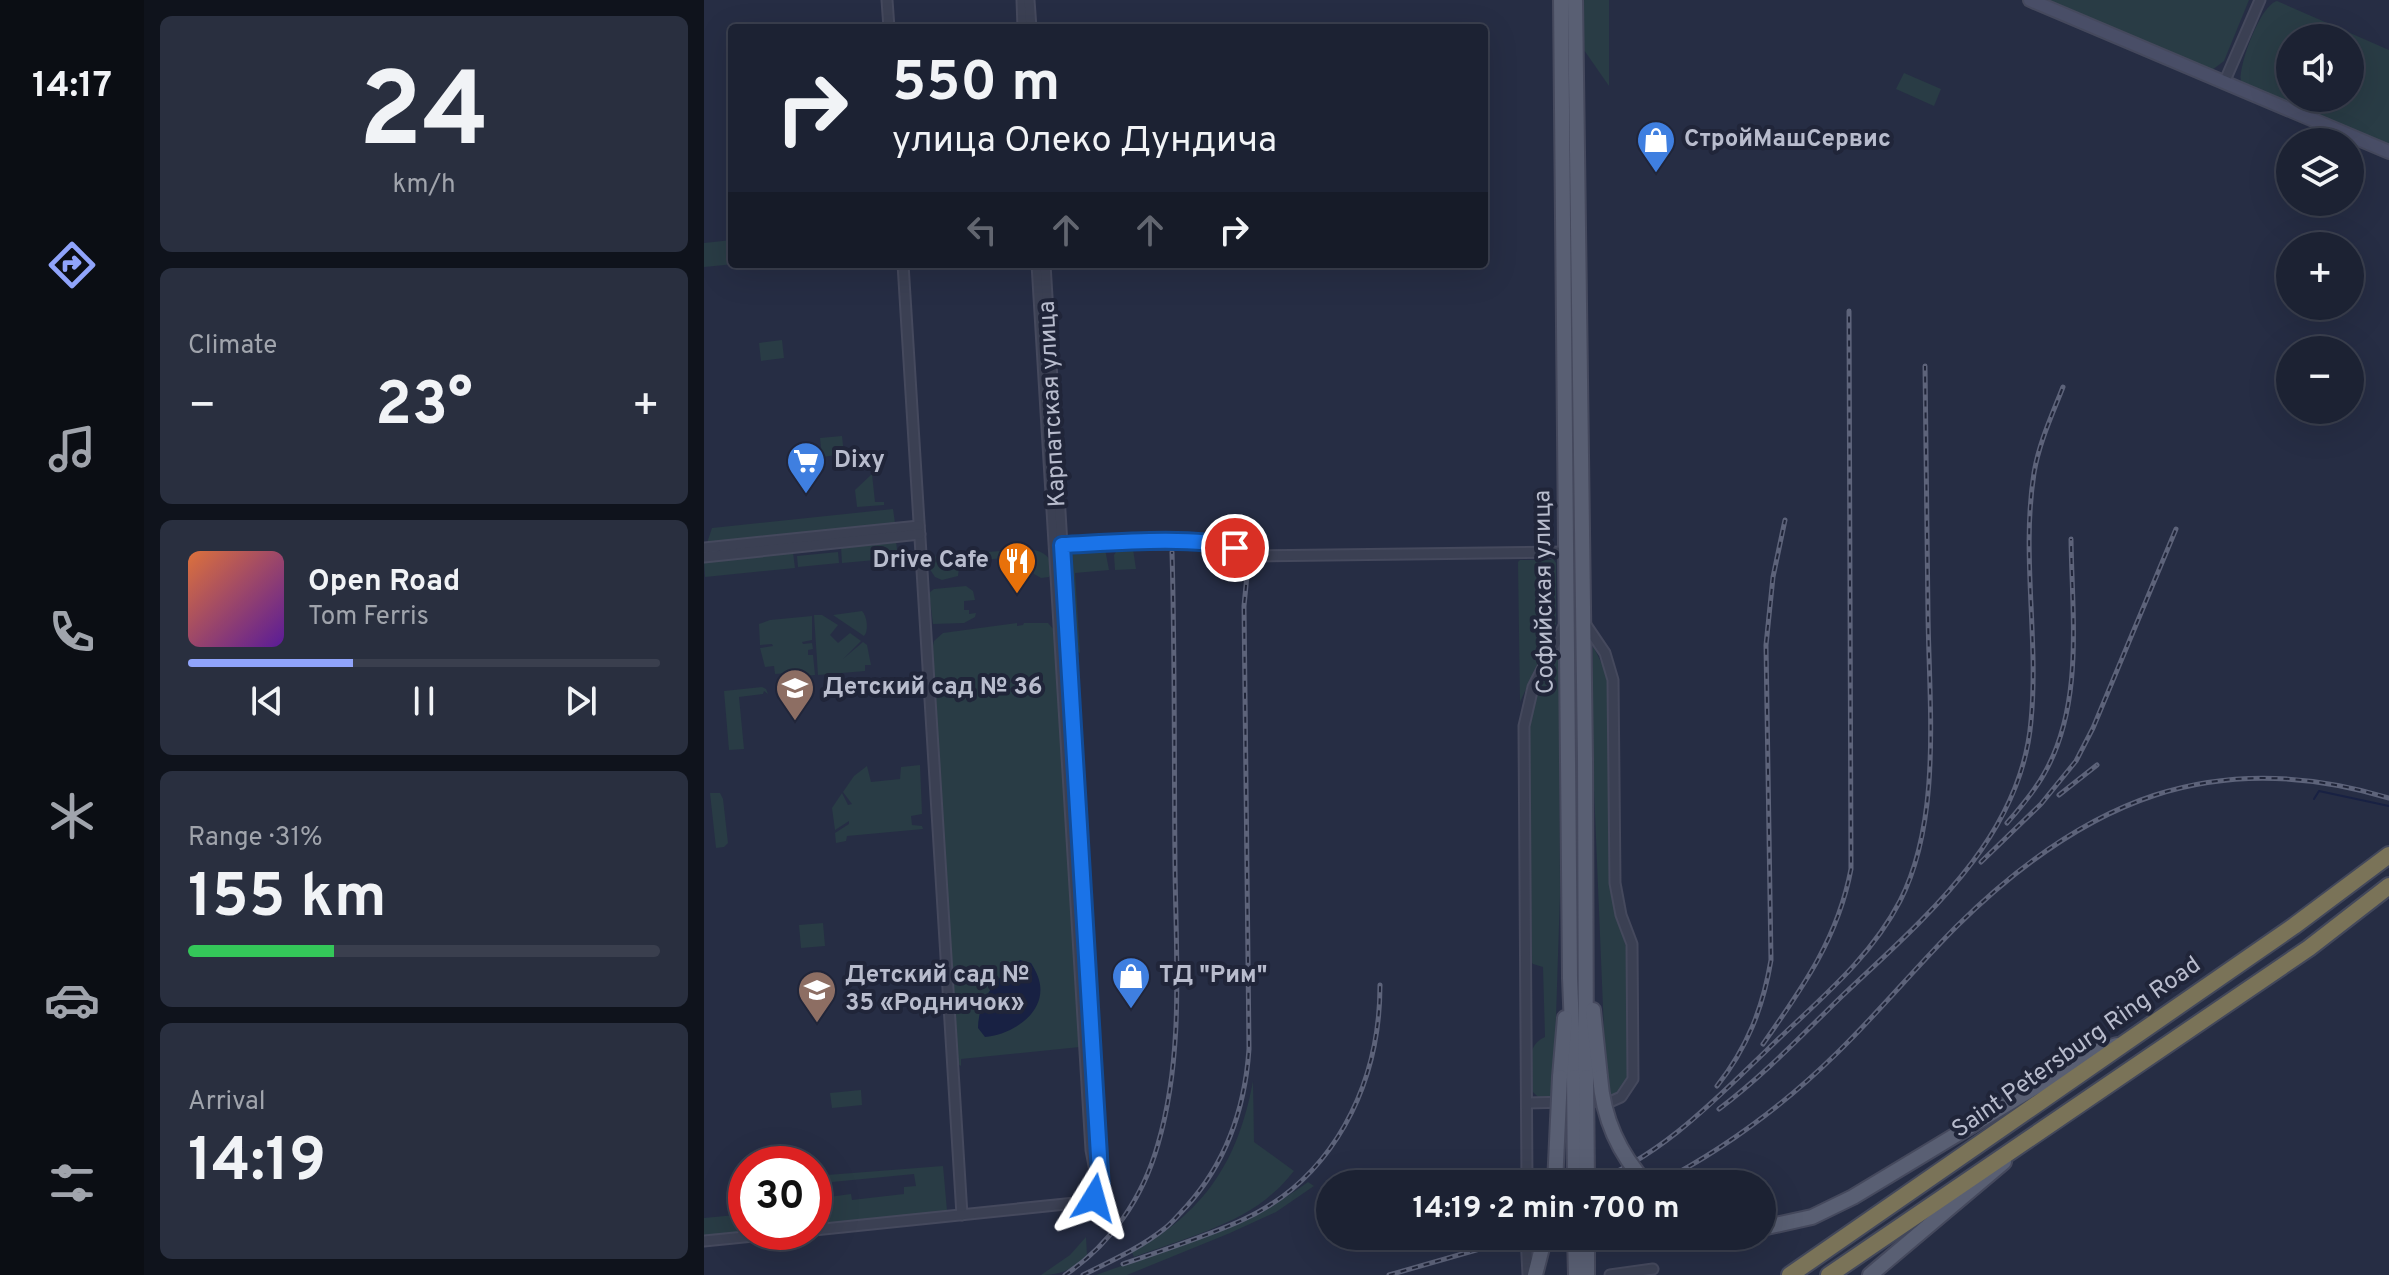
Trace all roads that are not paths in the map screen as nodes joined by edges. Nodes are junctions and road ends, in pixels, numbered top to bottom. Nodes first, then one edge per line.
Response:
1 (887, 0) edge
2 (1022, 0) edge
3 (1029, 0) edge
4 (1561, 0) edge
5 (1575, 0) edge
6 (2030, 0) edge
7 (2260, 0) edge
8 (889, 24) edge
9 (1023, 24) edge
10 (1031, 24) edge
11 (2224, 83) junction
12 (2389, 152) edge
13 (903, 268) edge
14 (1037, 268) edge
15 (1045, 268) edge
16 (920, 530) junction
17 (1058, 545) junction
18 (704, 548) edge
19 (1566, 552) junction
20 (704, 557) edge
21 (1583, 620) junction
22 (1567, 621) junction
23 (2389, 855) edge
24 (2389, 886) edge
25 (2129, 1042) junction
26 (1580, 1077) junction
27 (1527, 1103) junction
28 (2046, 1126) junction
29 (1527, 1170) edge
30 (1558, 1170) edge
31 (1576, 1170) edge
32 (1586, 1170) edge
33 (1635, 1170) edge
34 (962, 1215) junction
35 (1776, 1226) edge
36 (832, 1228) edge
37 (728, 1239) edge
38 (704, 1241) edge
39 (1527, 1250) edge
40 (1541, 1250) edge
41 (1575, 1250) edge
42 (1587, 1250) edge
43 (1653, 1269) dead end
44 (1528, 1275) edge
45 (1535, 1275) edge
46 (1576, 1275) edge
47 (1587, 1275) edge
48 (1610, 1275) edge
49 (1790, 1275) edge
50 (1829, 1275) edge
51 (1870, 1275) edge

1 - 8 street
2 - 9 street
3 - 10 street
4 - 19 main road, Софийская улица
5 - 21 main road, Софийская улица
6 - 11 street
7 - 11 street
11 - 12 street
13 - 16 street
14 - 17 street, Карпатская улица
15 - 17 street, Карпатская улица
16 - 18 street
16 - 20 street
16 - 34 street
17 - 19 street
17 - 34 street, Карпатская улица
19 - 22 main road, Софийская улица
21 - 26 main road, Софийская улица
21 - 27 street
22 - 26 main road, Софийская улица
22 - 27 street
23 - 25 highway, Saint Petersburg Ring Road
24 - 28 highway, Saint Petersburg Ring Road
25 - 35 main road
25 - 49 highway, Saint Petersburg Ring Road
26 - 30 main road, bridge
26 - 31 main road, bridge
26 - 32 main road, bridge
26 - 33 main road, bridge
27 - 29 street
28 - 50 highway, Saint Petersburg Ring Road
28 - 51 main road
34 - 36 street
37 - 38 street
39 - 44 street
40 - 45 main road
41 - 46 main road
42 - 47 main road
43 - 48 street

